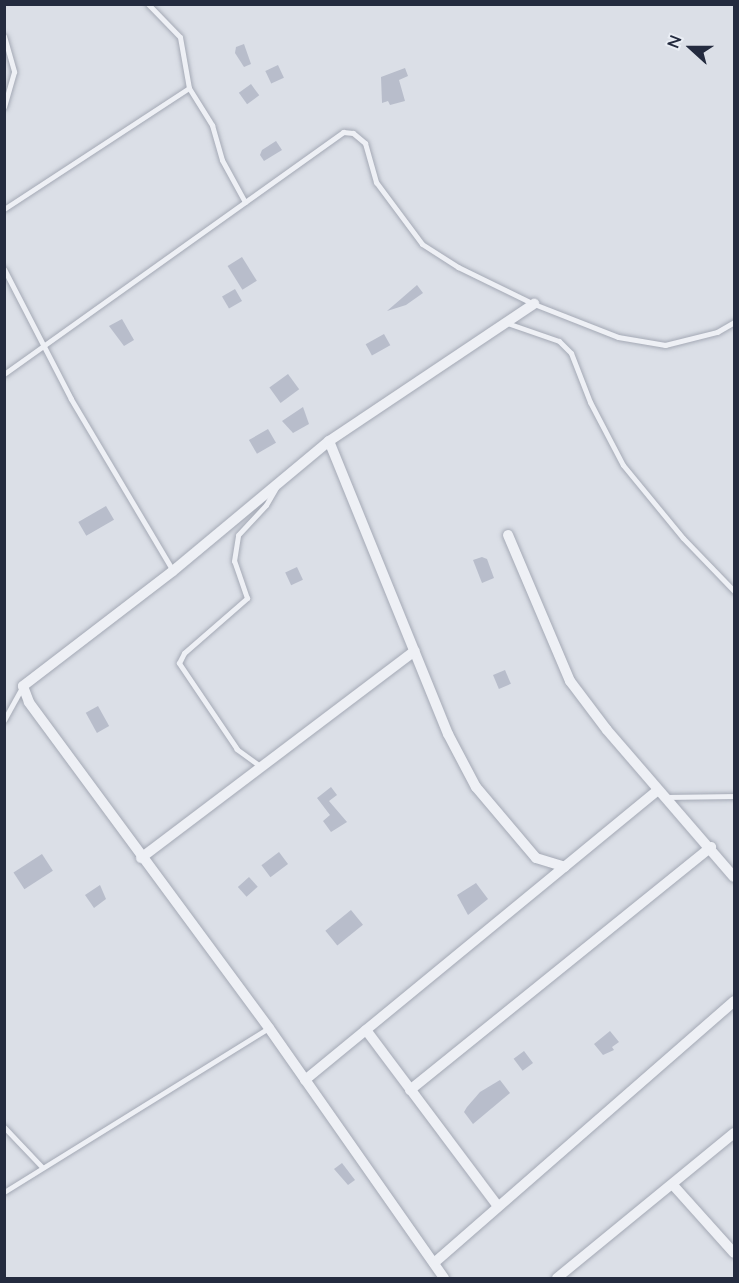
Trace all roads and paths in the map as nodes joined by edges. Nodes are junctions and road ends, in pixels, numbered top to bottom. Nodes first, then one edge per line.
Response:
1 (148, 4) edge
2 (4, 36) edge
3 (189, 88) junction
4 (4, 107) edge
5 (245, 202) junction
6 (4, 209) edge
7 (4, 269) edge
8 (534, 304) junction
9 (735, 322) edge
10 (507, 323) junction
11 (44, 346) junction
12 (4, 374) edge
13 (329, 441) junction
14 (280, 479) junction
15 (508, 535) dead end
16 (173, 571) junction
17 (735, 591) edge
18 (415, 651) junction
19 (22, 686) junction
20 (4, 720) edge
21 (260, 766) junction
22 (663, 794) junction
23 (735, 796) edge
24 (711, 847) junction
25 (141, 858) junction
26 (565, 867) junction
27 (735, 877) edge
28 (735, 1001) edge
29 (269, 1028) junction
30 (366, 1030) junction
31 (305, 1080) junction
32 (411, 1090) junction
33 (4, 1127) edge
34 (735, 1133) edge
35 (42, 1167) junction
36 (673, 1185) junction
37 (4, 1192) edge
38 (498, 1204) junction
39 (735, 1253) edge
40 (434, 1263) junction
41 (444, 1278) edge
42 (557, 1278) edge

1 - 3 lane
2 - 4 lane
3 - 5 lane
3 - 6 lane
5 - 8 lane
5 - 11 lane
7 - 11 lane
8 - 9 lane
8 - 10 street
10 - 13 street
10 - 17 lane
11 - 12 lane
11 - 16 lane
13 - 14 street
13 - 18 street
14 - 16 street
14 - 21 lane
15 - 22 street
16 - 19 street
18 - 21 street
18 - 26 street
19 - 20 lane
19 - 25 street
21 - 25 street
22 - 23 lane
22 - 24 street
22 - 26 street
24 - 27 street
24 - 32 street
25 - 29 street
26 - 30 street
28 - 38 street
29 - 31 street
29 - 35 lane
30 - 31 street
30 - 32 street
31 - 40 street
32 - 38 street
33 - 35 lane
34 - 36 street
35 - 37 lane
36 - 39 street
36 - 42 street
38 - 40 street
40 - 41 street

